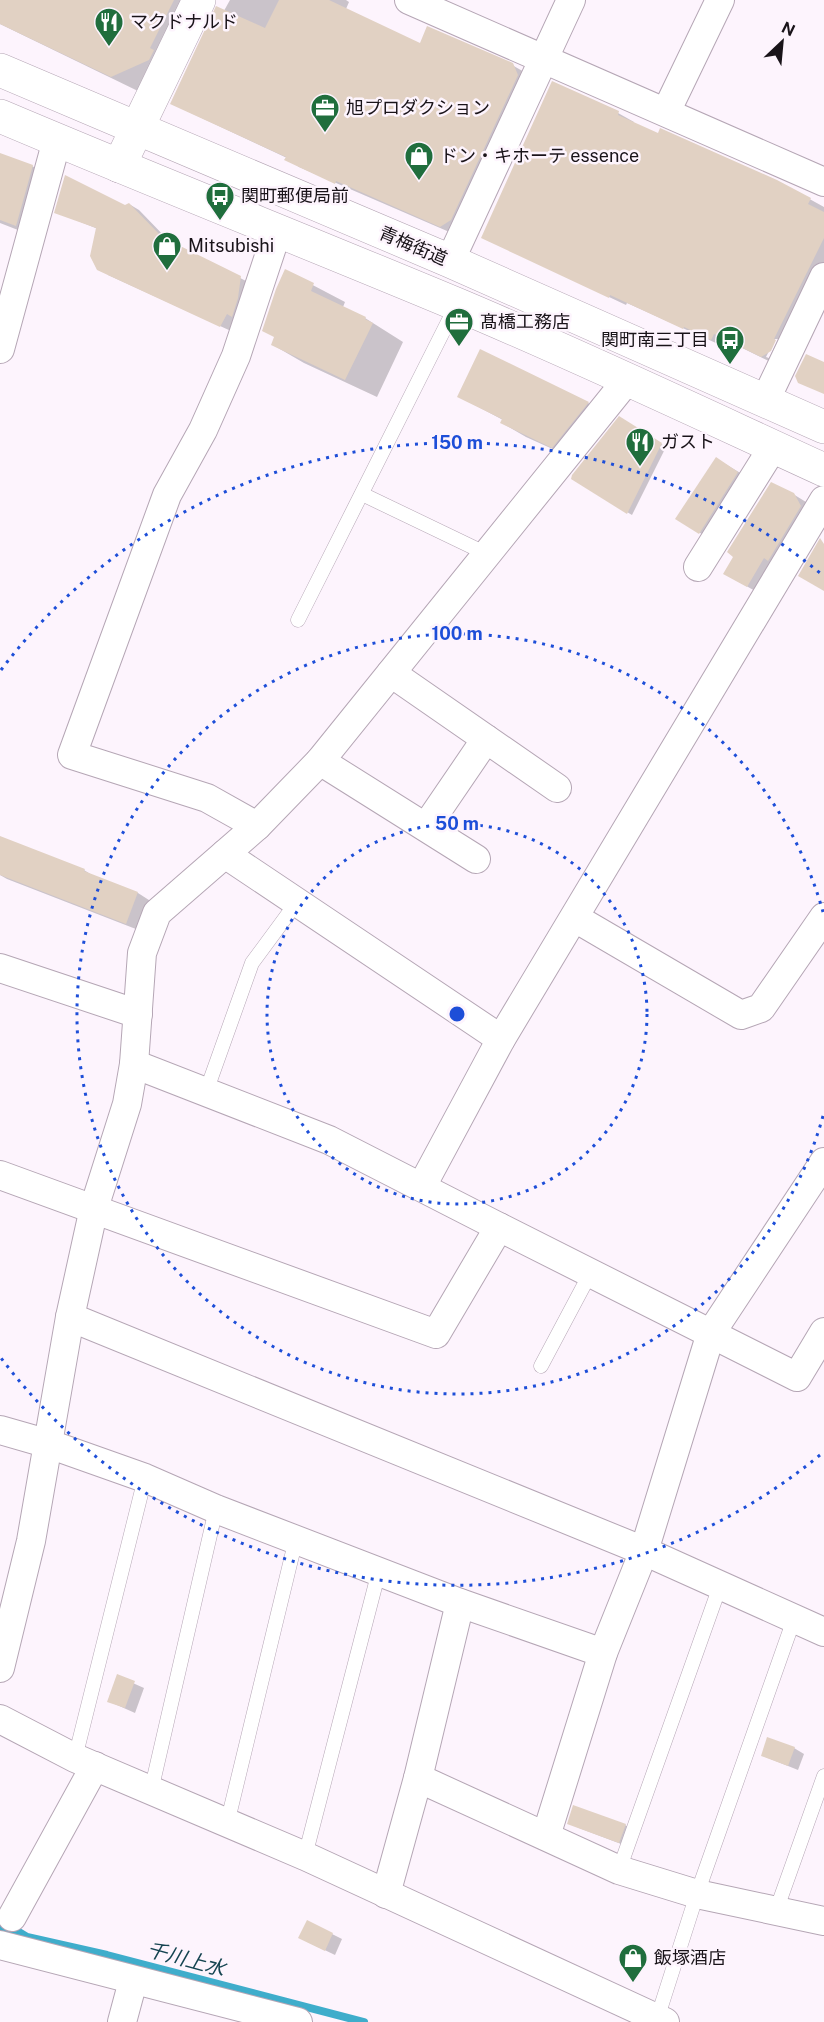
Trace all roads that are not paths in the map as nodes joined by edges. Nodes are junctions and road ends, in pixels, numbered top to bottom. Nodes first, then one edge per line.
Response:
1 (199, 0) edge
2 (409, 0) edge
3 (571, 0) edge
4 (720, 0) edge
5 (544, 59) junction
6 (0, 70) edge
7 (666, 112) junction
8 (0, 116) edge
9 (137, 129) junction
10 (57, 140) junction
11 (119, 166) junction
12 (824, 182) edge
13 (277, 232) junction
14 (450, 261) junction
15 (824, 277) edge
16 (457, 304) junction
17 (0, 349) edge
18 (628, 379) junction
19 (765, 401) junction
20 (824, 427) edge
21 (773, 447) junction
22 (824, 470) edge
23 (362, 494) junction
24 (824, 500) edge
25 (487, 554) junction
26 (698, 567) dead end
27 (298, 620) dead end
28 (392, 673) junction
29 (486, 739) junction
30 (320, 761) junction
31 (556, 788) dead end
32 (257, 826) junction
33 (426, 827) junction
34 (225, 854) junction
35 (476, 859) dead end
36 (297, 902) junction
37 (824, 917) edge
38 (574, 918) junction
39 (0, 968) edge
40 (138, 1014) junction
41 (501, 1039) junction
42 (134, 1064) junction
43 (206, 1092) junction
44 (824, 1162) edge
45 (0, 1175) edge
46 (422, 1186) junction
47 (94, 1208) junction
48 (499, 1227) junction
49 (591, 1272) junction
50 (70, 1317) junction
51 (824, 1332) edge
52 (711, 1333) junction
53 (542, 1366) dead end
54 (0, 1430) edge
55 (49, 1444) junction
56 (145, 1478) junction
57 (216, 1509) junction
58 (296, 1539) junction
59 (644, 1551) junction
60 (379, 1571) junction
61 (720, 1586) junction
62 (460, 1603) junction
63 (794, 1619) junction
64 (824, 1632) edge
65 (603, 1653) junction
66 (0, 1668) edge
67 (0, 1719) edge
68 (85, 1762) junction
69 (824, 1776) edge
70 (418, 1778) junction
71 (151, 1791) junction
72 (227, 1824) junction
73 (546, 1836) junction
74 (305, 1856) junction
75 (620, 1870) junction
76 (387, 1894) junction
77 (697, 1894) junction
78 (776, 1911) junction
79 (12, 1917) dead end
80 (824, 1921) edge
81 (0, 1946) edge
82 (133, 1981) junction
83 (661, 2020) edge
84 (122, 2022) edge
85 (298, 2022) edge

1 - 9 main road
2 - 5 street
3 - 5 street
4 - 7 street
5 - 7 street
5 - 14 street
6 - 9 main road, 青梅街道
7 - 12 street
8 - 10 main road, 青梅街道
9 - 11 main road
9 - 14 main road, 青梅街道
10 - 11 main road, 青梅街道
10 - 17 street
11 - 13 main road, 青梅街道
13 - 16 main road, 青梅街道
13 - 32 street
14 - 19 main road, 青梅街道
15 - 19 street
16 - 18 main road, 青梅街道
16 - 23 lane
18 - 21 main road, 青梅街道
18 - 25 street
19 - 20 main road, 青梅街道
21 - 22 main road, 青梅街道
21 - 26 street
23 - 25 lane
23 - 27 lane
24 - 38 street
25 - 28 street
28 - 29 street
28 - 30 street
29 - 31 street
29 - 33 street
30 - 32 street
30 - 33 street
32 - 34 street
33 - 35 street
34 - 36 street
34 - 40 street
36 - 41 street
36 - 43 lane
37 - 38 street
38 - 41 street
39 - 40 street
40 - 42 street
41 - 46 street
42 - 43 street
42 - 47 street
43 - 46 street
44 - 52 street
45 - 47 street
46 - 48 street
47 - 48 street
47 - 50 street
48 - 49 street
49 - 52 street
49 - 53 lane
50 - 55 street
50 - 59 street
51 - 52 street
52 - 59 street
54 - 55 street
55 - 56 street
55 - 66 street
56 - 57 street
56 - 68 lane
57 - 58 street
57 - 71 lane
58 - 60 street
58 - 72 lane
59 - 61 street
59 - 65 street
60 - 62 street
60 - 74 lane
61 - 63 street
61 - 75 lane
62 - 65 street
62 - 70 street
63 - 64 street
63 - 77 lane
65 - 73 street
67 - 68 street
68 - 71 street
68 - 79 street
69 - 78 lane
70 - 73 street
70 - 76 street
71 - 72 street
72 - 74 street
73 - 75 street
74 - 76 street
75 - 77 street
76 - 83 street
77 - 78 street
77 - 83 lane
78 - 80 street
81 - 82 street
82 - 84 street
82 - 85 street

